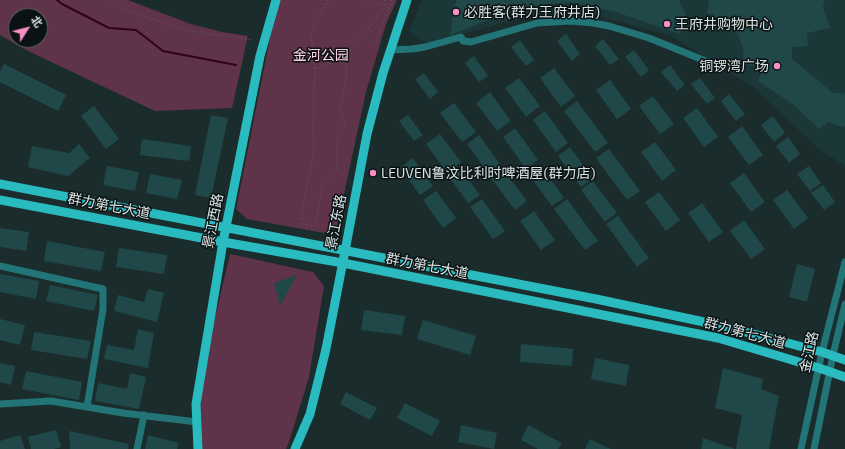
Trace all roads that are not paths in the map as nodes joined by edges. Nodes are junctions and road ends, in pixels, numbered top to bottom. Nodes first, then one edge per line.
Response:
1 (276, 0) edge
2 (406, 0) edge
3 (390, 50) junction
4 (713, 64) dead end
5 (0, 184) edge
6 (0, 200) edge
7 (226, 228) junction
8 (223, 242) junction
9 (345, 251) junction
10 (845, 262) edge
11 (343, 263) junction
12 (0, 266) edge
13 (845, 304) edge
14 (822, 352) junction
15 (833, 355) junction
16 (845, 360) edge
17 (819, 368) junction
18 (830, 372) junction
19 (845, 377) edge
20 (0, 404) edge
21 (87, 407) junction
22 (144, 416) junction
23 (197, 422) junction
24 (138, 449) edge
25 (198, 449) edge
26 (295, 449) edge
27 (801, 449) edge
28 (814, 449) edge

1 - 7 main road, 景江西路
2 - 3 main road, 景江东路
3 - 4 street
3 - 9 main road, 景江东路
5 - 7 main road, 群力第七大道
6 - 8 main road, 群力第七大道
7 - 8 main road, 景江西路
7 - 9 main road, 群力第七大道
8 - 11 main road, 群力第七大道
8 - 23 main road, 景江西路
9 - 11 main road, 景江东路
9 - 14 main road, 群力第七大道
10 - 14 street, 金江路
11 - 17 main road, 群力第七大道
11 - 26 main road, 景江东路
12 - 21 street
13 - 15 street, 金江路
14 - 15 main road, 群力第七大道
14 - 17 street, 金江路
15 - 16 main road, 群力第七大道
15 - 18 street, 金江路
17 - 18 main road, 群力第七大道
17 - 27 street, 金江路
18 - 19 main road, 群力第七大道
18 - 28 street, 金江路
20 - 21 street
21 - 22 street
22 - 23 street
22 - 24 street
23 - 25 main road, 景江西路

